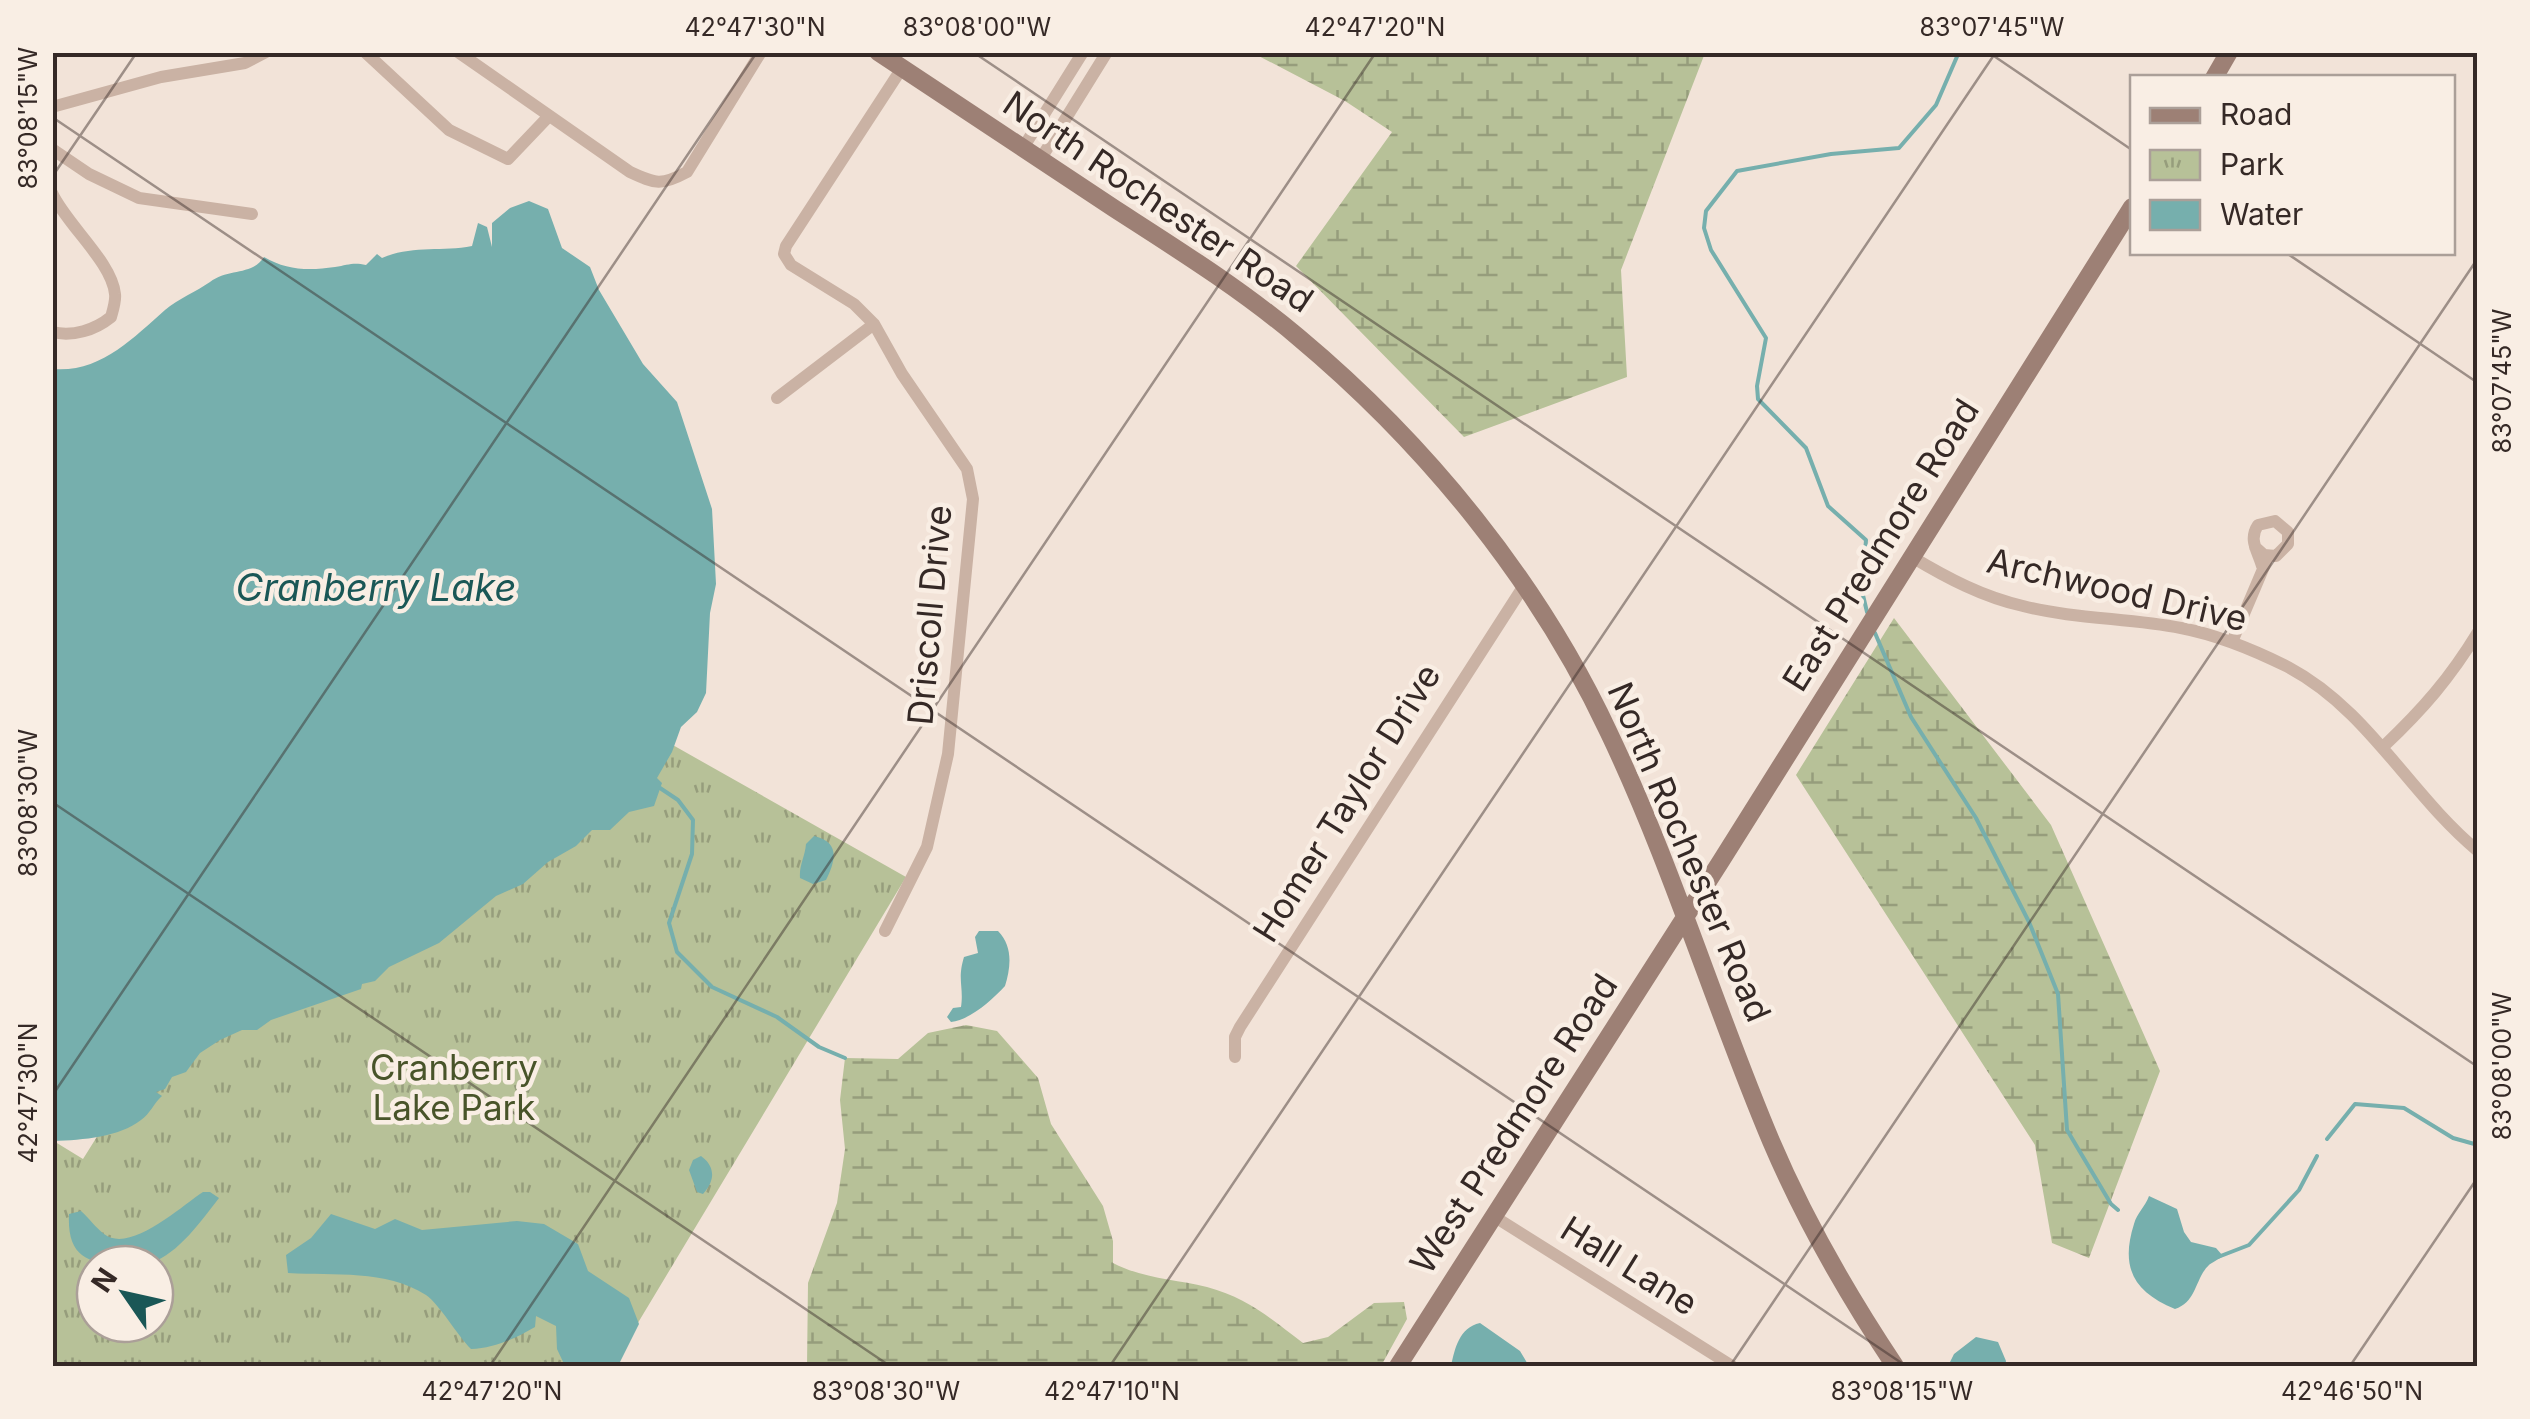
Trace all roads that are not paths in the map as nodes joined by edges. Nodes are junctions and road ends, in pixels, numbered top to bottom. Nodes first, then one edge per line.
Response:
1 (266, 52) edge
2 (365, 52) edge
3 (458, 52) edge
4 (761, 52) edge
5 (878, 52) edge
6 (1082, 52) edge
7 (1107, 52) edge
8 (2229, 52) edge
9 (902, 68) junction
10 (2216, 75) edge
11 (52, 107) edge
12 (549, 116) junction
13 (1023, 148) junction
14 (52, 149) edge
15 (1040, 160) junction
16 (52, 193) edge
17 (2130, 209) edge
18 (252, 214) dead end
19 (874, 324) junction
20 (52, 332) edge
21 (776, 398) dead end
22 (2255, 548) junction
23 (1912, 556) junction
24 (2276, 556) junction
25 (2262, 566) junction
26 (1524, 587) junction
27 (2478, 632) edge
28 (2232, 642) junction
29 (2384, 746) junction
30 (2478, 851) edge
31 (1685, 918) junction
32 (885, 931) dead end
33 (1236, 1057) dead end
34 (1494, 1217) junction
35 (1398, 1366) edge
36 (1732, 1366) edge
37 (1895, 1366) edge

1 - 11 street
2 - 12 street
3 - 12 street
4 - 12 street
5 - 9 main road, North Rochester Road
6 - 13 street
7 - 15 street
8 - 10 main road
9 - 13 main road, North Rochester Road
9 - 19 street, Driscoll Drive
13 - 15 main road, North Rochester Road
14 - 18 street
15 - 26 main road, North Rochester Road
16 - 20 street
17 - 23 main road, East Predmore Road
19 - 21 street
19 - 32 street, Driscoll Drive
22 - 24 street
22 - 24 street
22 - 25 street
23 - 28 street, Archwood Drive
23 - 31 main road, East Predmore Road
24 - 25 street
25 - 28 street
26 - 31 main road, North Rochester Road
26 - 33 street, Homer Taylor Drive
27 - 29 street
28 - 29 street, Archwood Drive
29 - 30 street, Archwood Drive
31 - 34 main road, West Predmore Road
31 - 37 main road, North Rochester Road
34 - 35 main road, West Predmore Road
34 - 36 street, Hall Lane

